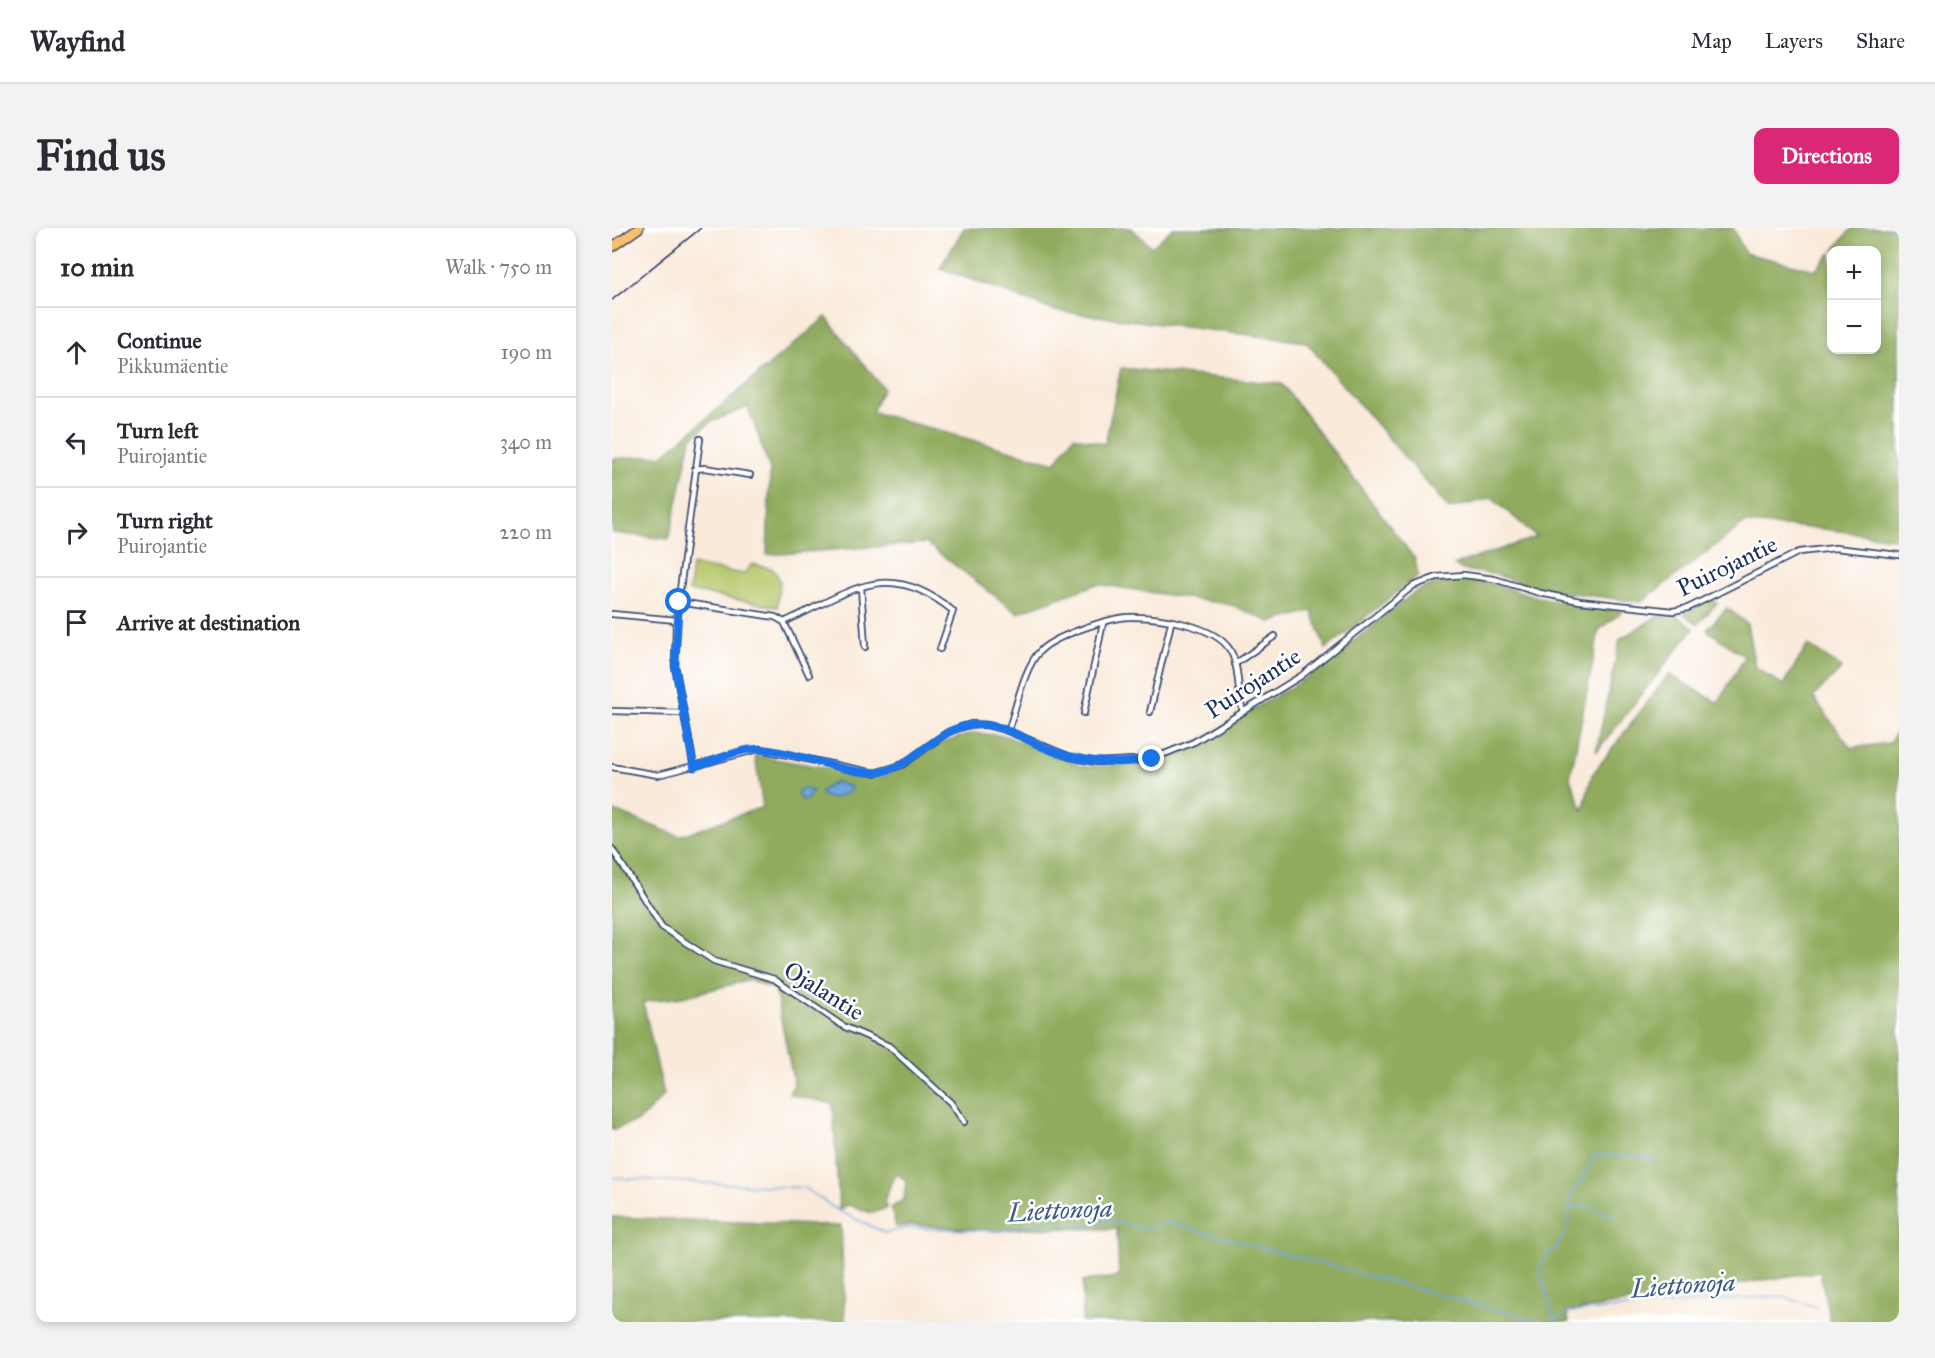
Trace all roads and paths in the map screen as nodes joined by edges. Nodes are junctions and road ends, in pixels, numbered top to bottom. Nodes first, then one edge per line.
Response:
1 (639, 228) edge
2 (612, 247) edge
3 (700, 439) dead end
4 (695, 469) junction
5 (750, 475) dead end
6 (1899, 555) edge
7 (861, 587) junction
8 (679, 602) junction
9 (612, 614) edge
10 (676, 620) junction
11 (784, 622) junction
12 (1103, 623) junction
13 (1172, 623) junction
14 (1275, 636) dead end
15 (865, 646) dead end
16 (940, 649) dead end
17 (1235, 664) junction
18 (809, 675) dead end
19 (612, 711) edge
20 (1150, 712) dead end
21 (1243, 712) junction
22 (684, 713) junction
23 (1084, 713) dead end
24 (1008, 731) junction
25 (612, 767) edge
26 (694, 767) junction
27 (612, 849) edge
28 (964, 1122) dead end

1 - 2 highway
3 - 4 street
4 - 5 street
4 - 8 street
6 - 21 street, Puirojantie
7 - 11 street
7 - 15 street
7 - 16 street
8 - 10 street
8 - 11 street
9 - 10 street
10 - 22 street
11 - 18 street
12 - 13 street
12 - 23 street
12 - 24 street
13 - 17 street
13 - 20 street
14 - 17 street
17 - 21 street
19 - 22 street
21 - 24 street, Puirojantie
22 - 26 street
24 - 26 street, Puirojantie
25 - 26 street, Puirojantie
27 - 28 street, Ojalantie

